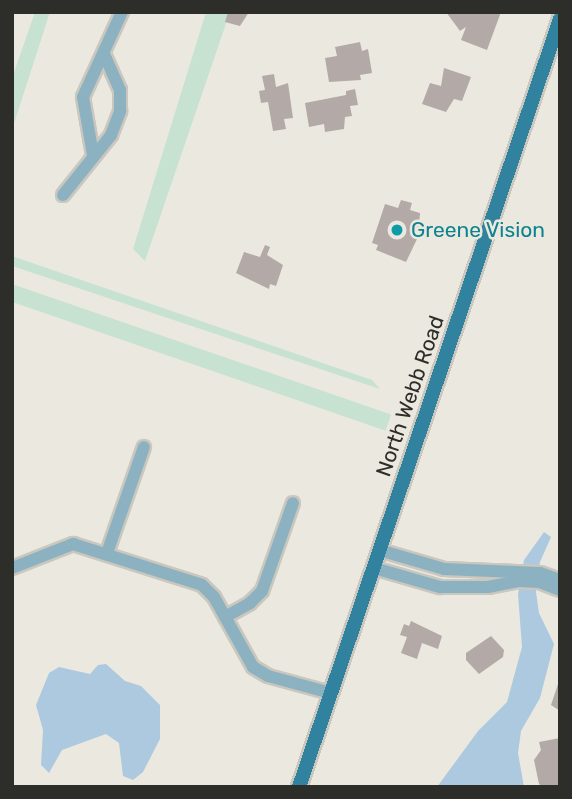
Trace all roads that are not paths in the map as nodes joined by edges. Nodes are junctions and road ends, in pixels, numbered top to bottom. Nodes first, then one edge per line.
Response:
1 (122, 12) edge
2 (560, 19) edge
3 (105, 56) junction
4 (93, 155) junction
5 (63, 195) dead end
6 (145, 447) dead end
7 (293, 503) dead end
8 (379, 550) junction
9 (107, 553) junction
10 (12, 568) edge
11 (373, 568) junction
12 (519, 576) junction
13 (540, 577) junction
14 (560, 580) edge
15 (560, 590) edge
16 (225, 617) junction
17 (331, 693) junction
18 (299, 787) edge

1 - 3 street
2 - 8 main road, North Webb Road
3 - 4 street
3 - 4 street
4 - 5 street
6 - 9 street
7 - 16 street
8 - 11 main road, North Webb Road
8 - 12 street
9 - 10 street
9 - 16 street
11 - 12 street
11 - 17 main road, North Webb Road
12 - 13 street
13 - 14 street
13 - 15 street
16 - 17 street
17 - 18 main road, North Webb Road

